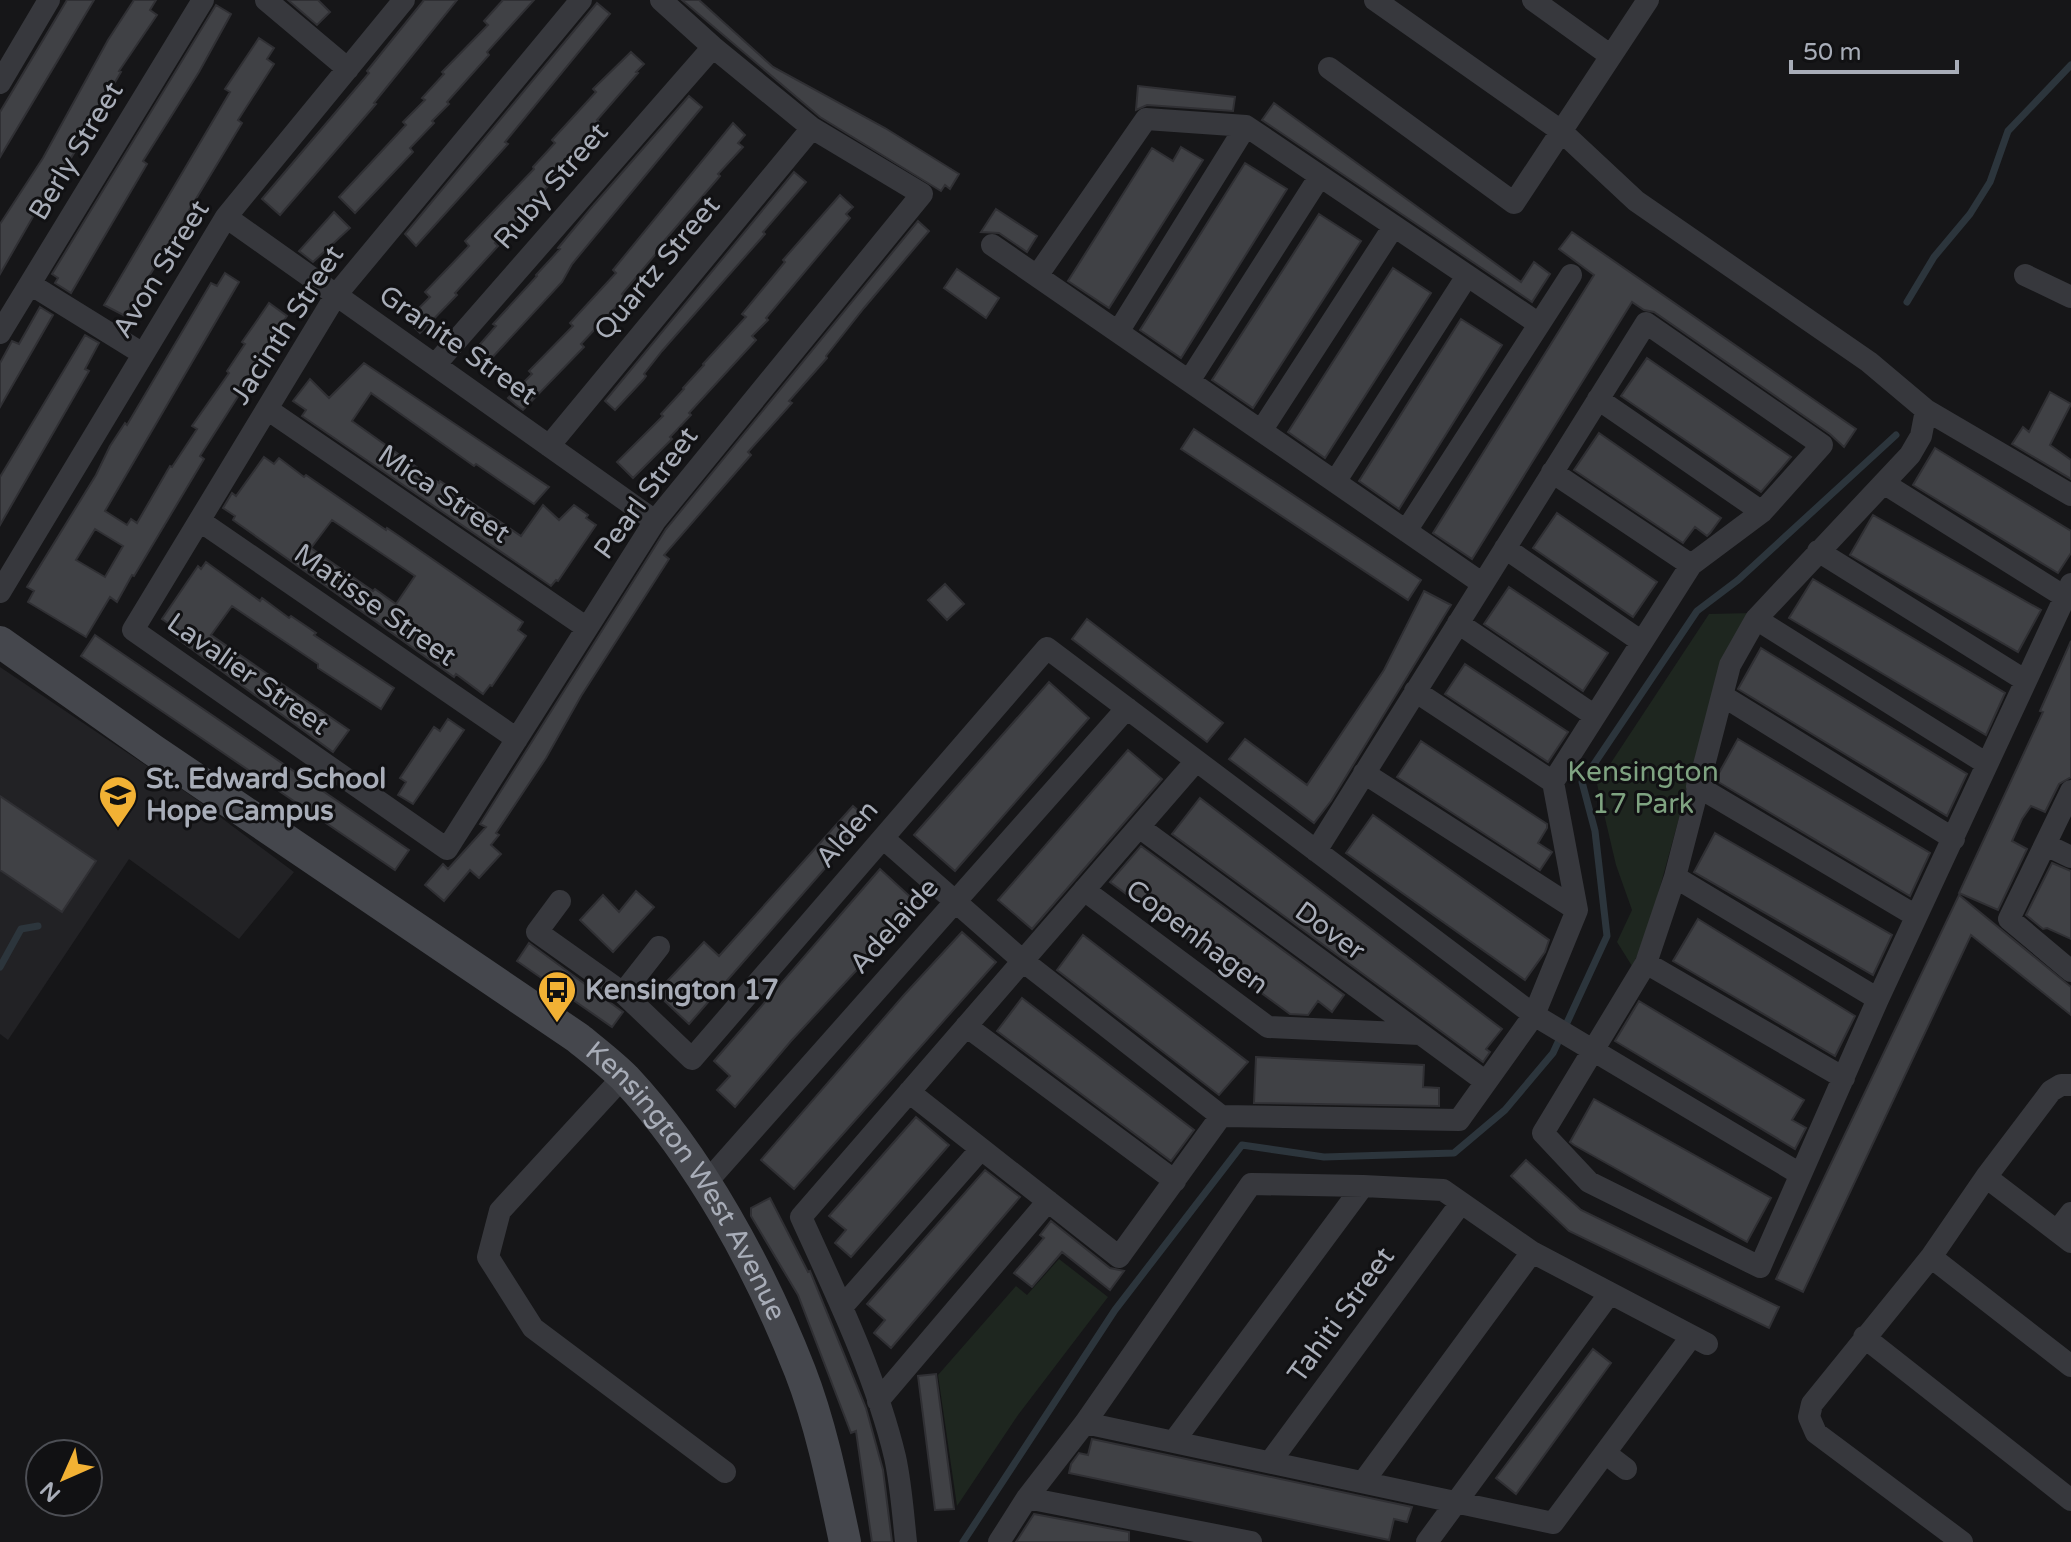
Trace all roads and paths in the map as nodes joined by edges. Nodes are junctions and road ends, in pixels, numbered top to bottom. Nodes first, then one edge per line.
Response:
1 (49, 0) edge
2 (203, 0) edge
3 (266, 0) edge
4 (404, 0) edge
5 (581, 0) edge
6 (661, 0) edge
7 (1375, 0) edge
8 (1648, 0) edge
9 (1536, 1) edge
10 (713, 47) junction
11 (1611, 56) junction
12 (1329, 68) dead end
13 (348, 69) junction
14 (0, 83) edge
15 (1246, 126) junction
16 (812, 128) junction
17 (1561, 131) junction
18 (1320, 176) junction
19 (226, 217) junction
20 (1394, 226) junction
21 (992, 245) dead end
22 (1571, 275) dead end
23 (2025, 275) dead end
24 (1037, 276) junction
25 (1467, 276) junction
26 (30, 284) junction
27 (336, 295) junction
28 (2071, 297) edge
29 (1539, 324) junction
30 (1118, 332) junction
31 (0, 333) edge
32 (143, 354) junction
33 (435, 365) junction
34 (1189, 381) junction
35 (1598, 399) junction
36 (267, 409) junction
37 (1926, 410) junction
38 (1261, 431) junction
39 (549, 446) junction
40 (1552, 472) junction
41 (1335, 482) junction
42 (1885, 484) junction
43 (2071, 495) edge
44 (1762, 512) junction
45 (200, 521) junction
46 (655, 521) junction
47 (1406, 531) junction
48 (1505, 548) junction
49 (1818, 551) junction
50 (1691, 565) junction
51 (1483, 584) junction
52 (2068, 591) edge
53 (0, 592) edge
54 (1756, 619) junction
55 (1458, 623) junction
56 (587, 628) junction
57 (133, 630) joint
58 (0, 642) edge
59 (1642, 642) junction
60 (2026, 681) junction
61 (1415, 691) junction
62 (1723, 696) junction
63 (1127, 708) junction
64 (1595, 716) junction
65 (517, 739) junction
66 (1196, 761) junction
67 (1987, 764) junction
68 (1364, 773) junction
69 (1553, 782) junction
70 (1697, 786) junction
71 (2071, 791) edge
72 (1139, 827) junction
73 (883, 838) junction
74 (1954, 839) junction
75 (2046, 845) junction
76 (447, 849) joint
77 (1316, 851) junction
78 (2071, 857) edge
79 (1675, 877) junction
80 (1084, 890) junction
81 (560, 901) dead end
82 (956, 901) junction
83 (1577, 910) junction
84 (1916, 916) junction
85 (659, 947) dead end
86 (1023, 961) junction
87 (1646, 963) junction
88 (2071, 971) edge
89 (623, 993) junction
90 (1878, 999) junction
91 (1540, 1019) junction
92 (966, 1026) junction
93 (1420, 1034) junction
94 (1587, 1048) junction
95 (623, 1077) junction
96 (1844, 1078) junction
97 (1486, 1082) junction
98 (2071, 1085) edge
99 (909, 1092) junction
100 (1221, 1116) junction
101 (981, 1149) junction
102 (1800, 1174) junction
103 (1986, 1177) junction
104 (1175, 1181) junction
105 (705, 1184) junction
106 (1363, 1186) junction
107 (1048, 1201) junction
108 (1461, 1203) junction
109 (2066, 1229) edge
110 (1532, 1252) junction
111 (1931, 1257) junction
112 (1610, 1293) junction
113 (842, 1307) junction
114 (1864, 1337) junction
115 (2071, 1366) edge
116 (878, 1401) junction
117 (1085, 1423) junction
118 (1174, 1441) junction
119 (1605, 1453) junction
120 (1270, 1462) junction
121 (1626, 1469) dead end
122 (725, 1472) dead end
123 (1363, 1482) junction
124 (1027, 1498) junction
125 (2071, 1500) edge
126 (1457, 1502) junction
127 (845, 1542) edge
128 (906, 1542) edge
129 (999, 1542) edge
130 (1251, 1542) edge
131 (1427, 1542) edge
132 (1962, 1542) edge

1 - 14 street
2 - 26 street, Berly Street
3 - 13 street
4 - 13 street, Avon Street
5 - 27 street, Jacinth Street
6 - 10 street
7 - 17 street
8 - 11 street
9 - 11 street
10 - 16 street
10 - 33 street, Ruby Street
11 - 17 street
12 - 17 street
13 - 19 street, Avon Street
15 - 18 street
15 - 24 street
15 - 30 street
16 - 39 street, Quartz Street
16 - 46 street, Pearl Street
17 - 37 street
18 - 20 street
18 - 34 street
19 - 27 street, Granite Street
19 - 32 street, Avon Street
20 - 25 street
20 - 38 street
21 - 24 street
22 - 29 street
23 - 28 street
24 - 30 street
25 - 29 street
25 - 41 street
26 - 31 street, Berly Street
26 - 32 street
27 - 33 street, Granite Street
27 - 36 street, Jacinth Street
29 - 47 street
30 - 34 street
32 - 53 street, Avon Street
33 - 39 street, Granite Street
34 - 38 street
35 - 40 street
35 - 44 street
35 - 44 street
36 - 45 street, Jacinth Street
36 - 56 street, Mica Street
37 - 42 street
37 - 43 street
38 - 41 street
39 - 46 street, Granite Street
40 - 48 street
40 - 50 street
41 - 47 street
42 - 49 street
42 - 52 street
44 - 50 street
45 - 57 street, Jacinth Street
45 - 65 street, Matisse Street
46 - 56 street, Pearl Street
47 - 51 street
48 - 51 street
48 - 59 street
49 - 54 street
49 - 60 street
50 - 59 street
51 - 55 street
52 - 60 street
54 - 62 street
54 - 67 street
55 - 61 street
55 - 64 street
56 - 65 street, Pearl Street
57 - 76 street, Lavalier Street
58 - 95 street, Kensington West Avenue
59 - 64 street
60 - 67 street
61 - 68 street
61 - 69 street
62 - 70 street
62 - 74 street
63 - 66 street
63 - 73 street, Alden
63 - 82 street, Adelaide
64 - 69 street
65 - 76 street, Pearl Street
66 - 72 street
66 - 77 street
67 - 74 street
68 - 77 street
68 - 83 street
69 - 83 street
70 - 79 street
70 - 84 street
71 - 75 street
72 - 80 street
72 - 93 street, Dover
73 - 82 street
73 - 89 street, Alden
74 - 84 street
75 - 78 street
75 - 88 street
77 - 91 street
79 - 87 street
79 - 90 street
80 - 86 street
80 - 93 street, Copenhagen
81 - 89 street
82 - 86 street
82 - 105 street, Adelaide
83 - 91 street
84 - 90 street
85 - 89 street
86 - 92 street
86 - 100 street
87 - 94 street
87 - 96 street
90 - 96 street
91 - 94 street
91 - 97 street
92 - 99 street
92 - 104 street
93 - 97 street, Dover
94 - 102 street
94 - 102 street
95 - 105 street, Kensington West Avenue
95 - 122 street
96 - 102 street
97 - 100 street
98 - 103 street
99 - 101 street
99 - 113 street
100 - 104 street
101 - 107 street
101 - 113 street
103 - 109 street
103 - 111 street
104 - 107 street
105 - 127 street, Kensington West Avenue
106 - 108 street
106 - 117 street
106 - 118 street
107 - 116 street
108 - 110 street
108 - 120 street, Tahiti Street
110 - 112 street
110 - 123 street
111 - 114 street
111 - 115 street
112 - 119 street
112 - 126 street
113 - 116 street
114 - 125 street
114 - 132 street
116 - 128 street
117 - 118 street
117 - 124 street
118 - 120 street
119 - 121 street
119 - 126 street
120 - 123 street
123 - 126 street
124 - 129 street
124 - 130 street
126 - 131 street

